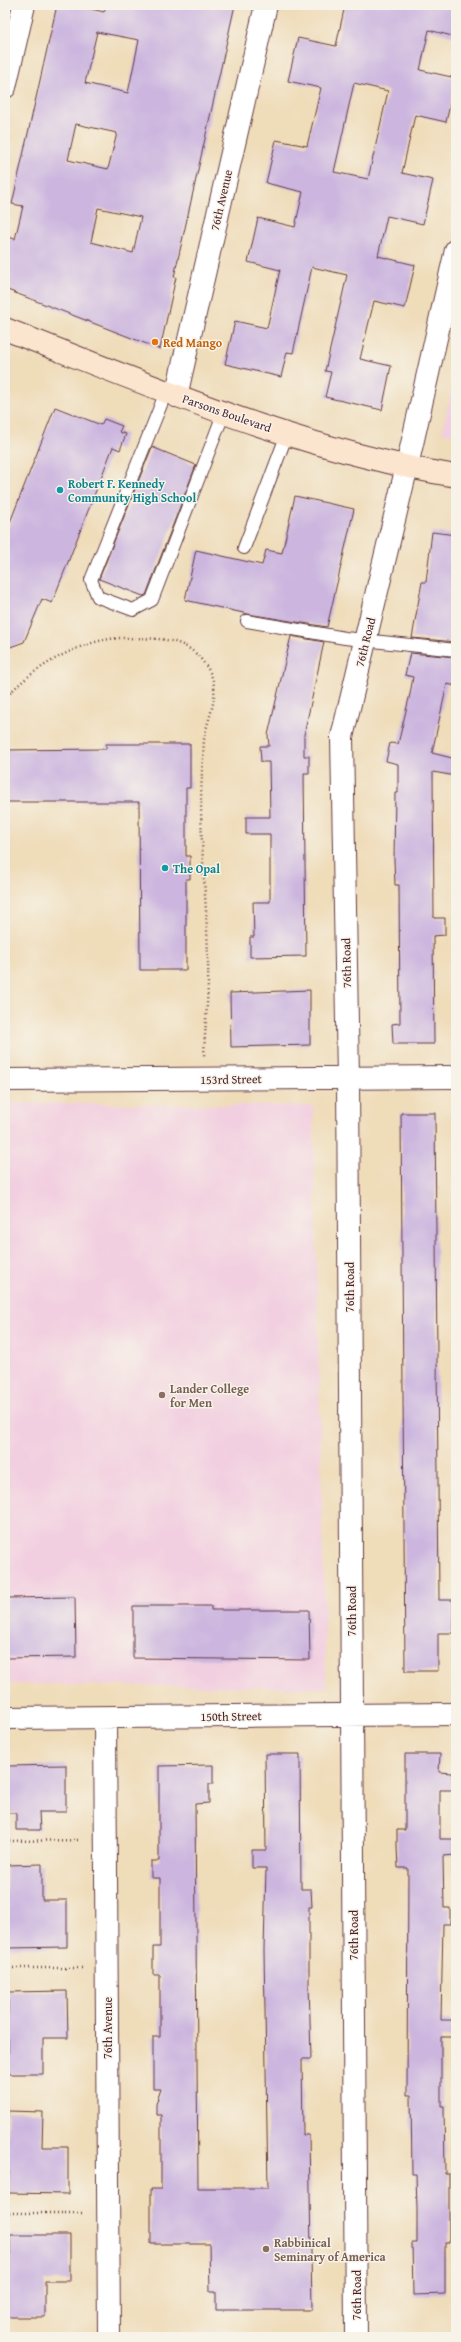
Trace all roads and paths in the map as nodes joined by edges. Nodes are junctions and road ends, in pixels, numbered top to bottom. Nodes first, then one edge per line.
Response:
1 (24, 5) edge
2 (266, 5) edge
3 (5, 87) edge
4 (456, 250) edge
5 (5, 329) edge
6 (171, 394) junction
7 (224, 412) junction
8 (287, 434) junction
9 (407, 466) junction
10 (456, 476) edge
11 (244, 548) dead end
12 (247, 621) dead end
13 (366, 640) junction
14 (456, 650) edge
15 (5, 699) edge
16 (204, 1058) dead end
17 (456, 1077) edge
18 (348, 1078) junction
19 (5, 1080) edge
20 (351, 1714) junction
21 (456, 1714) edge
22 (5, 1718) edge
23 (105, 1718) junction
24 (81, 1840) dead end
25 (5, 1841) edge
26 (5, 1968) edge
27 (82, 1968) dead end
28 (5, 2213) edge
29 (84, 2213) dead end
30 (109, 2337) edge
31 (356, 2337) edge

1 - 3 street
2 - 6 street, 76th Avenue
4 - 9 street, 76th Road
5 - 6 main road, Parsons Boulevard
6 - 7 main road, Parsons Boulevard
6 - 7 lane
7 - 8 main road, Parsons Boulevard
8 - 9 main road, Parsons Boulevard
8 - 11 lane
9 - 10 main road, Parsons Boulevard
9 - 13 street, 76th Road
12 - 13 lane
13 - 14 lane
13 - 18 street, 76th Road
15 - 16 path
17 - 18 street, 153rd Street
18 - 19 street, 153rd Street
18 - 20 street, 76th Road
20 - 21 street, 150th Street
20 - 23 street, 150th Street
20 - 31 street, 76th Road
22 - 23 street, 150th Street
23 - 30 street, 76th Avenue
24 - 25 path
26 - 27 path
28 - 29 path

